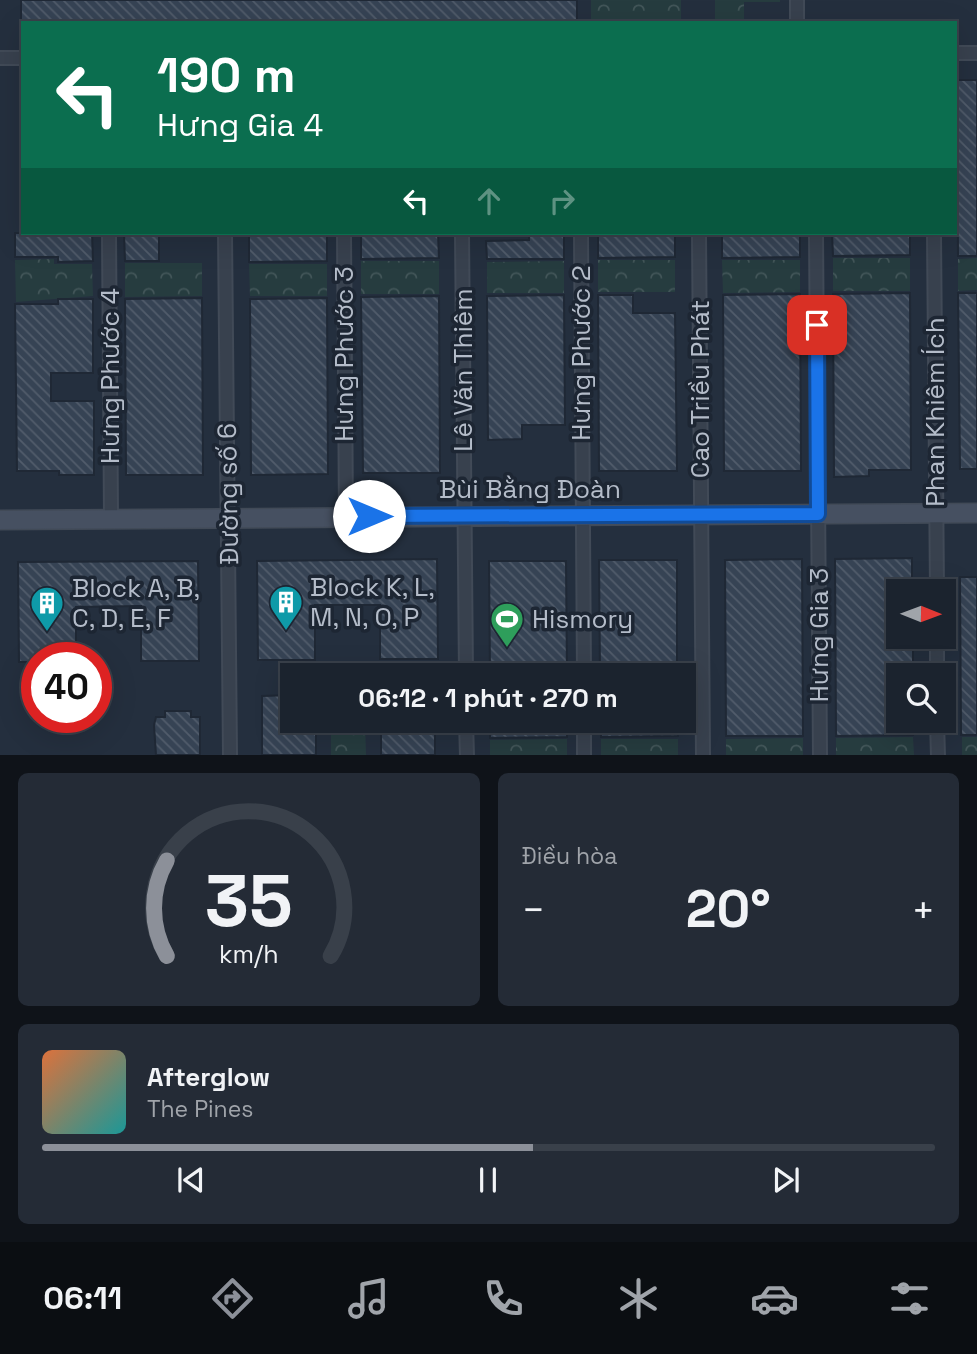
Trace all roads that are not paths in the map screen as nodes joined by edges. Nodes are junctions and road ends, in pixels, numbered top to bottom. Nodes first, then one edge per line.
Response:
1 (797, 0) edge
2 (797, 21) edge
3 (957, 53) edge
4 (977, 53) edge
5 (0, 58) edge
6 (21, 58) edge
7 (109, 235) edge
8 (225, 235) edge
9 (344, 235) edge
10 (462, 235) edge
11 (580, 235) edge
12 (699, 235) edge
13 (816, 235) edge
14 (934, 235) edge
15 (936, 513) junction
16 (977, 513) edge
17 (818, 514) junction
18 (583, 515) junction
19 (701, 515) junction
20 (465, 516) junction
21 (346, 517) junction
22 (111, 518) junction
23 (228, 518) junction
24 (0, 520) edge
25 (937, 579) edge
26 (466, 663) edge
27 (584, 663) edge
28 (466, 733) edge
29 (584, 733) edge
30 (937, 733) edge
31 (230, 755) edge
32 (467, 755) edge
33 (584, 755) edge
34 (703, 755) edge
35 (820, 755) edge
36 (938, 755) edge

1 - 2 street
3 - 4 street
5 - 6 street
7 - 22 street, Hưng Phước 4
8 - 23 street, Đường số 6
9 - 21 street, Hưng Phước 3
10 - 20 street, Lê Văn Thiêm
11 - 18 street, Hưng Phước 2
12 - 19 street, Cao Triều Phát
13 - 17 street, Hưng Gia 3
14 - 15 street, Phan Khiêm Ích
15 - 16 street, Bùi Bằng Đoàn
15 - 17 street, Bùi Bằng Đoàn
15 - 25 street, Phan Khiêm Ích
17 - 19 street, Bùi Bằng Đoàn
17 - 35 street, Hưng Gia 3
18 - 19 street, Bùi Bằng Đoàn
18 - 20 street, Bùi Bằng Đoàn
18 - 27 street, Hưng Phước 2
19 - 34 street, Cao Triều Phát
20 - 21 street, Bùi Bằng Đoàn
20 - 26 street, Lê Văn Thiêm
21 - 23 street, Bùi Bằng Đoàn
22 - 23 street, Bùi Bằng Đoàn
22 - 24 street, Bùi Bằng Đoàn
23 - 31 street, Đường số 6
28 - 32 street
29 - 33 street
30 - 36 street

